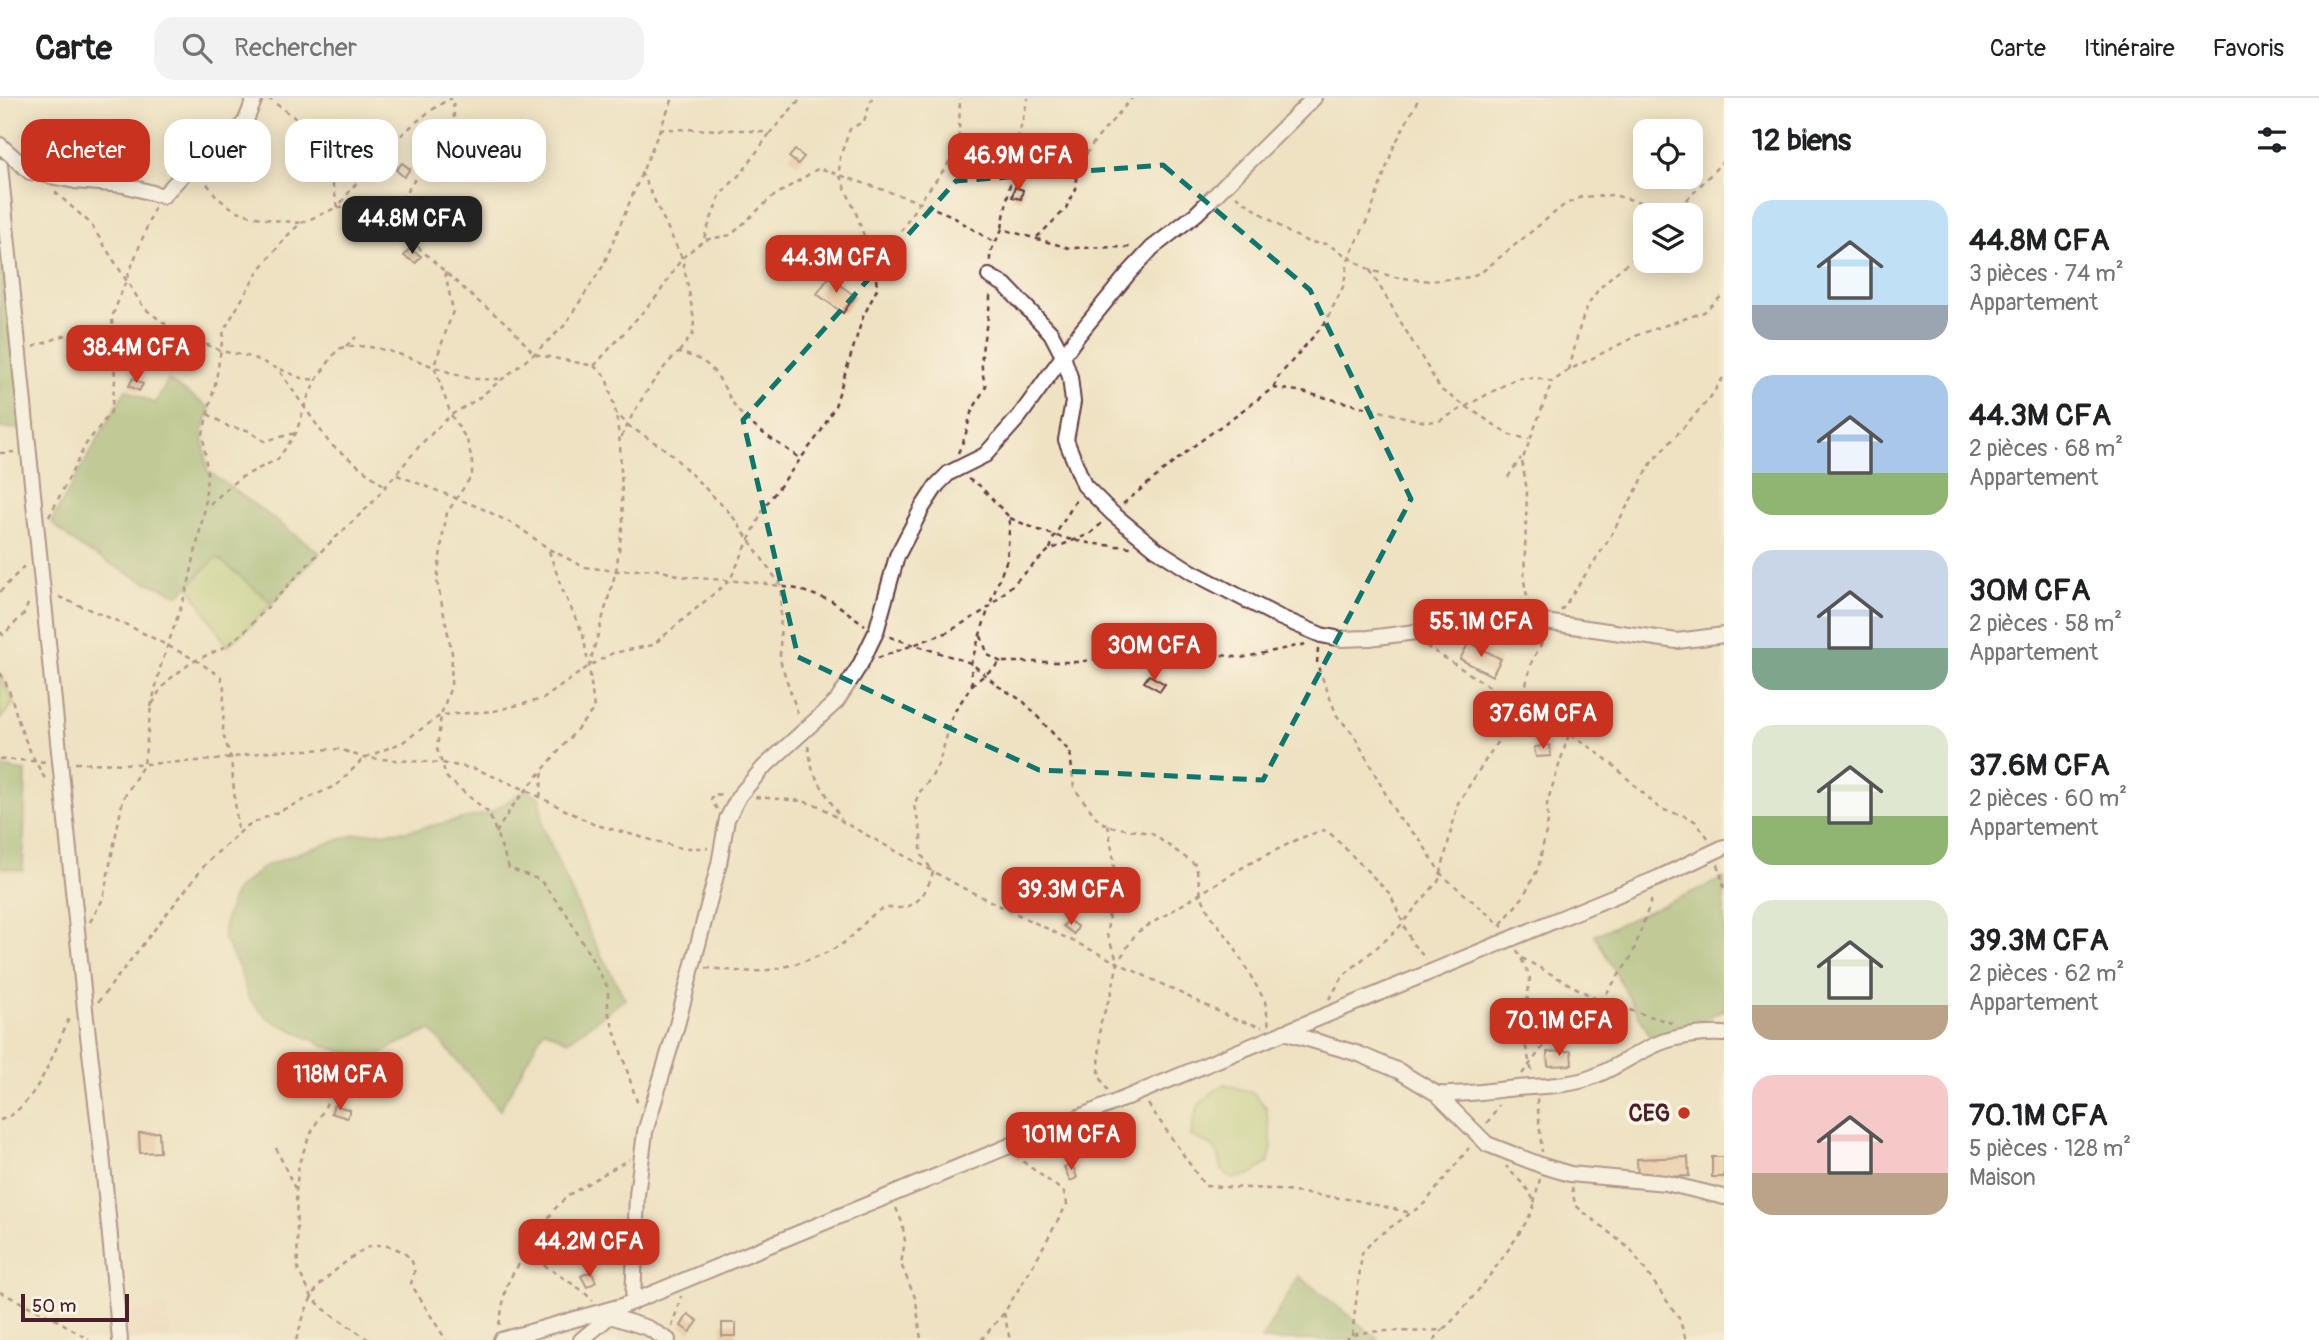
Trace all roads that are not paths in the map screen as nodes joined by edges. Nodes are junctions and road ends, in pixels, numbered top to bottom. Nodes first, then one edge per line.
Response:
1 (255, 98) edge
2 (1314, 98) edge
3 (0, 145) edge
4 (0, 169) edge
5 (989, 276) dead end
6 (1063, 356) junction
7 (1724, 635) edge
8 (1720, 849) edge
9 (1284, 1032) junction
10 (1724, 1034) edge
11 (1437, 1094) junction
12 (1724, 1197) edge
13 (627, 1304) junction
14 (606, 1313) junction
15 (500, 1333) edge
16 (120, 1340) edge
17 (581, 1340) edge
18 (668, 1340) edge

1 - 3 street
2 - 6 street
4 - 16 street
5 - 6 street
6 - 7 street
6 - 13 street
8 - 9 street
9 - 11 street
9 - 13 street
10 - 11 street
11 - 12 street
13 - 14 street
14 - 15 street
14 - 17 street
14 - 18 street

